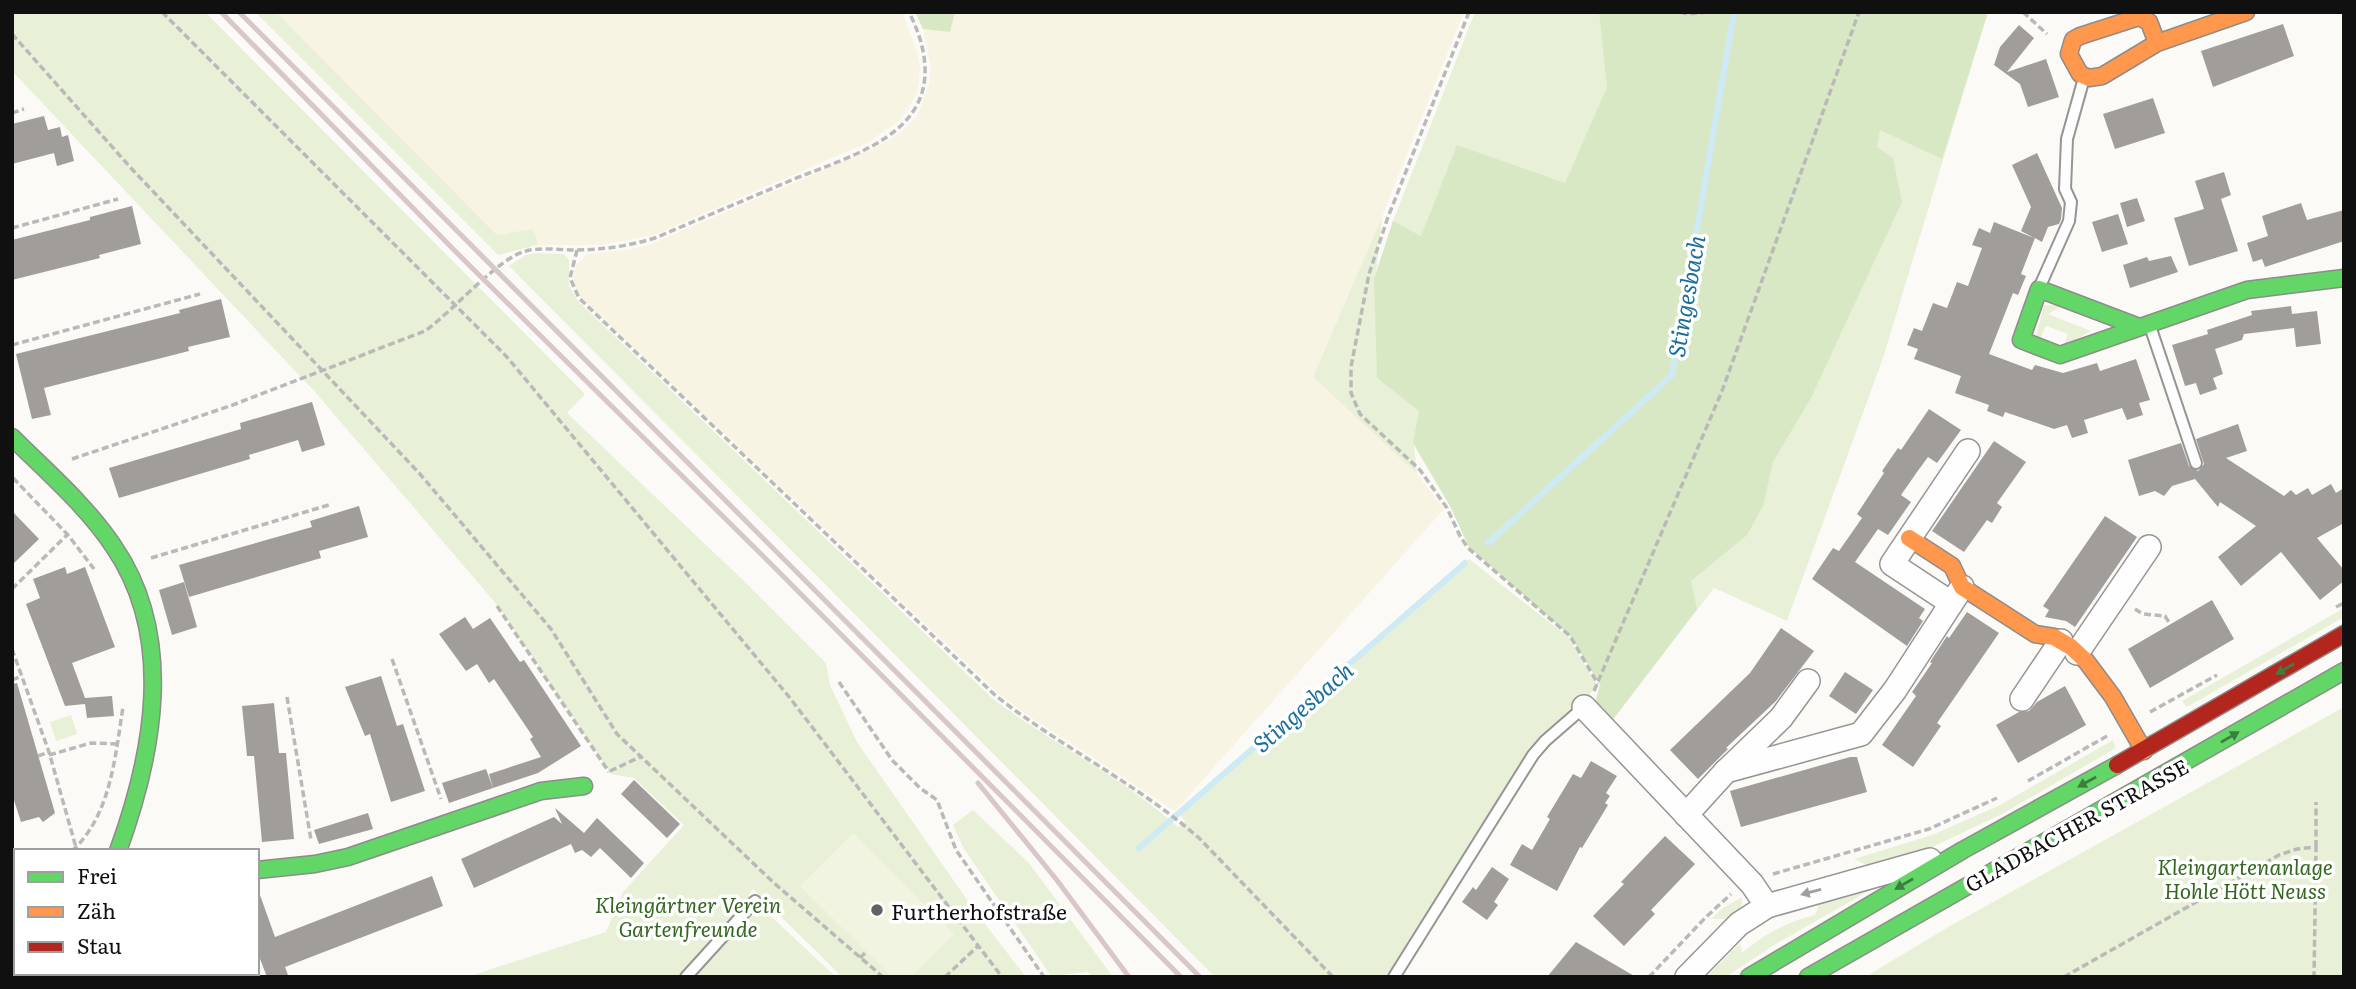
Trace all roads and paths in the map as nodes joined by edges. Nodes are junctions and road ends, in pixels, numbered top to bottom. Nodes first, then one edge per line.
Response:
1 (162, 12) edge
2 (909, 12) edge
3 (1469, 12) edge
4 (1680, 12) edge
5 (1709, 12) edge
6 (1859, 12) edge
7 (2246, 12) edge
8 (12, 34) edge
9 (2157, 43) junction
10 (2084, 78) junction
11 (24, 109) dead end
12 (12, 113) edge
13 (118, 200) dead end
14 (12, 228) edge
15 (577, 250) junction
16 (2344, 278) edge
17 (2039, 289) junction
18 (200, 294) dead end
19 (457, 306) junction
20 (2144, 325) junction
21 (12, 345) edge
22 (324, 371) junction
23 (12, 437) edge
24 (1968, 451) dead end
25 (2196, 463) dead end
26 (43, 469) junction
27 (12, 478) edge
28 (332, 504) dead end
29 (87, 515) junction
30 (68, 535) junction
31 (1909, 538) junction
32 (2149, 547) dead end
33 (125, 565) junction
34 (100, 579) dead end
35 (12, 589) edge
36 (1956, 595) junction
37 (2116, 595) junction
38 (2344, 603) edge
39 (497, 606) dead end
40 (2332, 610) dead end
41 (2170, 624) dead end
42 (2344, 635) edge
43 (2069, 647) junction
44 (12, 649) edge
45 (393, 659) dead end
46 (2227, 669) dead end
47 (2344, 671) edge
48 (22, 676) junction
49 (12, 680) edge
50 (1808, 681) dead end
51 (839, 682) dead end
52 (1598, 684) junction
53 (287, 697) dead end
54 (2022, 699) dead end
55 (124, 703) dead end
56 (1584, 708) junction
57 (2127, 725) junction
58 (117, 744) junction
59 (2144, 751) junction
60 (49, 754) junction
61 (38, 756) dead end
62 (640, 757) junction
63 (1726, 771) junction
64 (609, 772) junction
65 (2022, 784) dead end
66 (584, 786) joint
67 (1999, 798) dead end
68 (2316, 802) dead end
69 (1686, 815) junction
70 (449, 823) junction
71 (2316, 847) junction
72 (75, 849) edge
73 (76, 849) edge
74 (119, 849) edge
75 (1964, 850) junction
76 (314, 864) junction
77 (259, 870) edge
78 (1752, 884) junction
79 (755, 901) dead end
80 (1767, 906) junction
81 (978, 946) junction
82 (867, 951) dead end
83 (860, 958) junction
84 (686, 977) edge
85 (883, 977) edge
86 (945, 977) edge
87 (1002, 977) edge
88 (1044, 977) edge
89 (1333, 977) edge
90 (1394, 977) edge
91 (1649, 977) edge
92 (1688, 977) edge
93 (1749, 977) edge
94 (1808, 977) edge
95 (2064, 977) edge
96 (2314, 977) edge

1 - 19 path
2 - 15 path
3 - 52 path
4 - 5 path
6 - 52 path
7 - 9 street
8 - 22 path
9 - 10 street
9 - 10 street
10 - 17 lane
11 - 12 path
13 - 14 path
15 - 19 path
15 - 89 path
16 - 20 street
17 - 20 street
17 - 20 street
18 - 21 path
19 - 22 path
19 - 81 path
20 - 25 lane
22 - 26 path
22 - 62 path
23 - 26 street
24 - 31 street, GLADBACHER STRASSE
26 - 29 street
27 - 30 path
28 - 33 path
29 - 30 path
29 - 33 street
30 - 34 path
30 - 35 path
31 - 36 street, GLADBACHER STRASSE
31 - 36 street, GLADBACHER STRASSE
32 - 37 street
33 - 74 street
36 - 43 street, GLADBACHER STRASSE
36 - 63 street
37 - 41 path
37 - 43 street
38 - 40 path
39 - 64 path
42 -> 59 street, GLADBACHER STRASSE
43 - 54 street
43 - 57 street, GLADBACHER STRASSE
44 - 48 path
45 - 70 path
46 - 57 path
94 -> 47 street, GLADBACHER STRASSE
48 - 49 path
48 - 60 path
50 - 63 street
51 - 88 path
52 - 56 path
53 - 76 path
55 - 58 path
56 - 69 street
56 - 90 lane
57 - 59 street, GLADBACHER STRASSE
57 - 65 path
58 - 60 path
58 - 73 path
59 -> 75 street, GLADBACHER STRASSE
60 - 61 path
60 - 72 path
62 - 64 path
62 - 83 path
63 - 69 street
64 - 66 path
66 - 70 street
67 - 78 path
68 - 71 path
69 - 78 street
70 - 76 street
71 - 95 path
71 - 96 path
75 -> 80 street, GLADBACHER STRASSE
75 -> 93 street, GLADBACHER STRASSE
76 - 77 street
78 - 80 street
78 - 91 path
79 - 84 lane
80 - 92 street, GLADBACHER STRASSE
81 - 86 path
81 - 87 path
82 - 83 path
83 - 85 path

